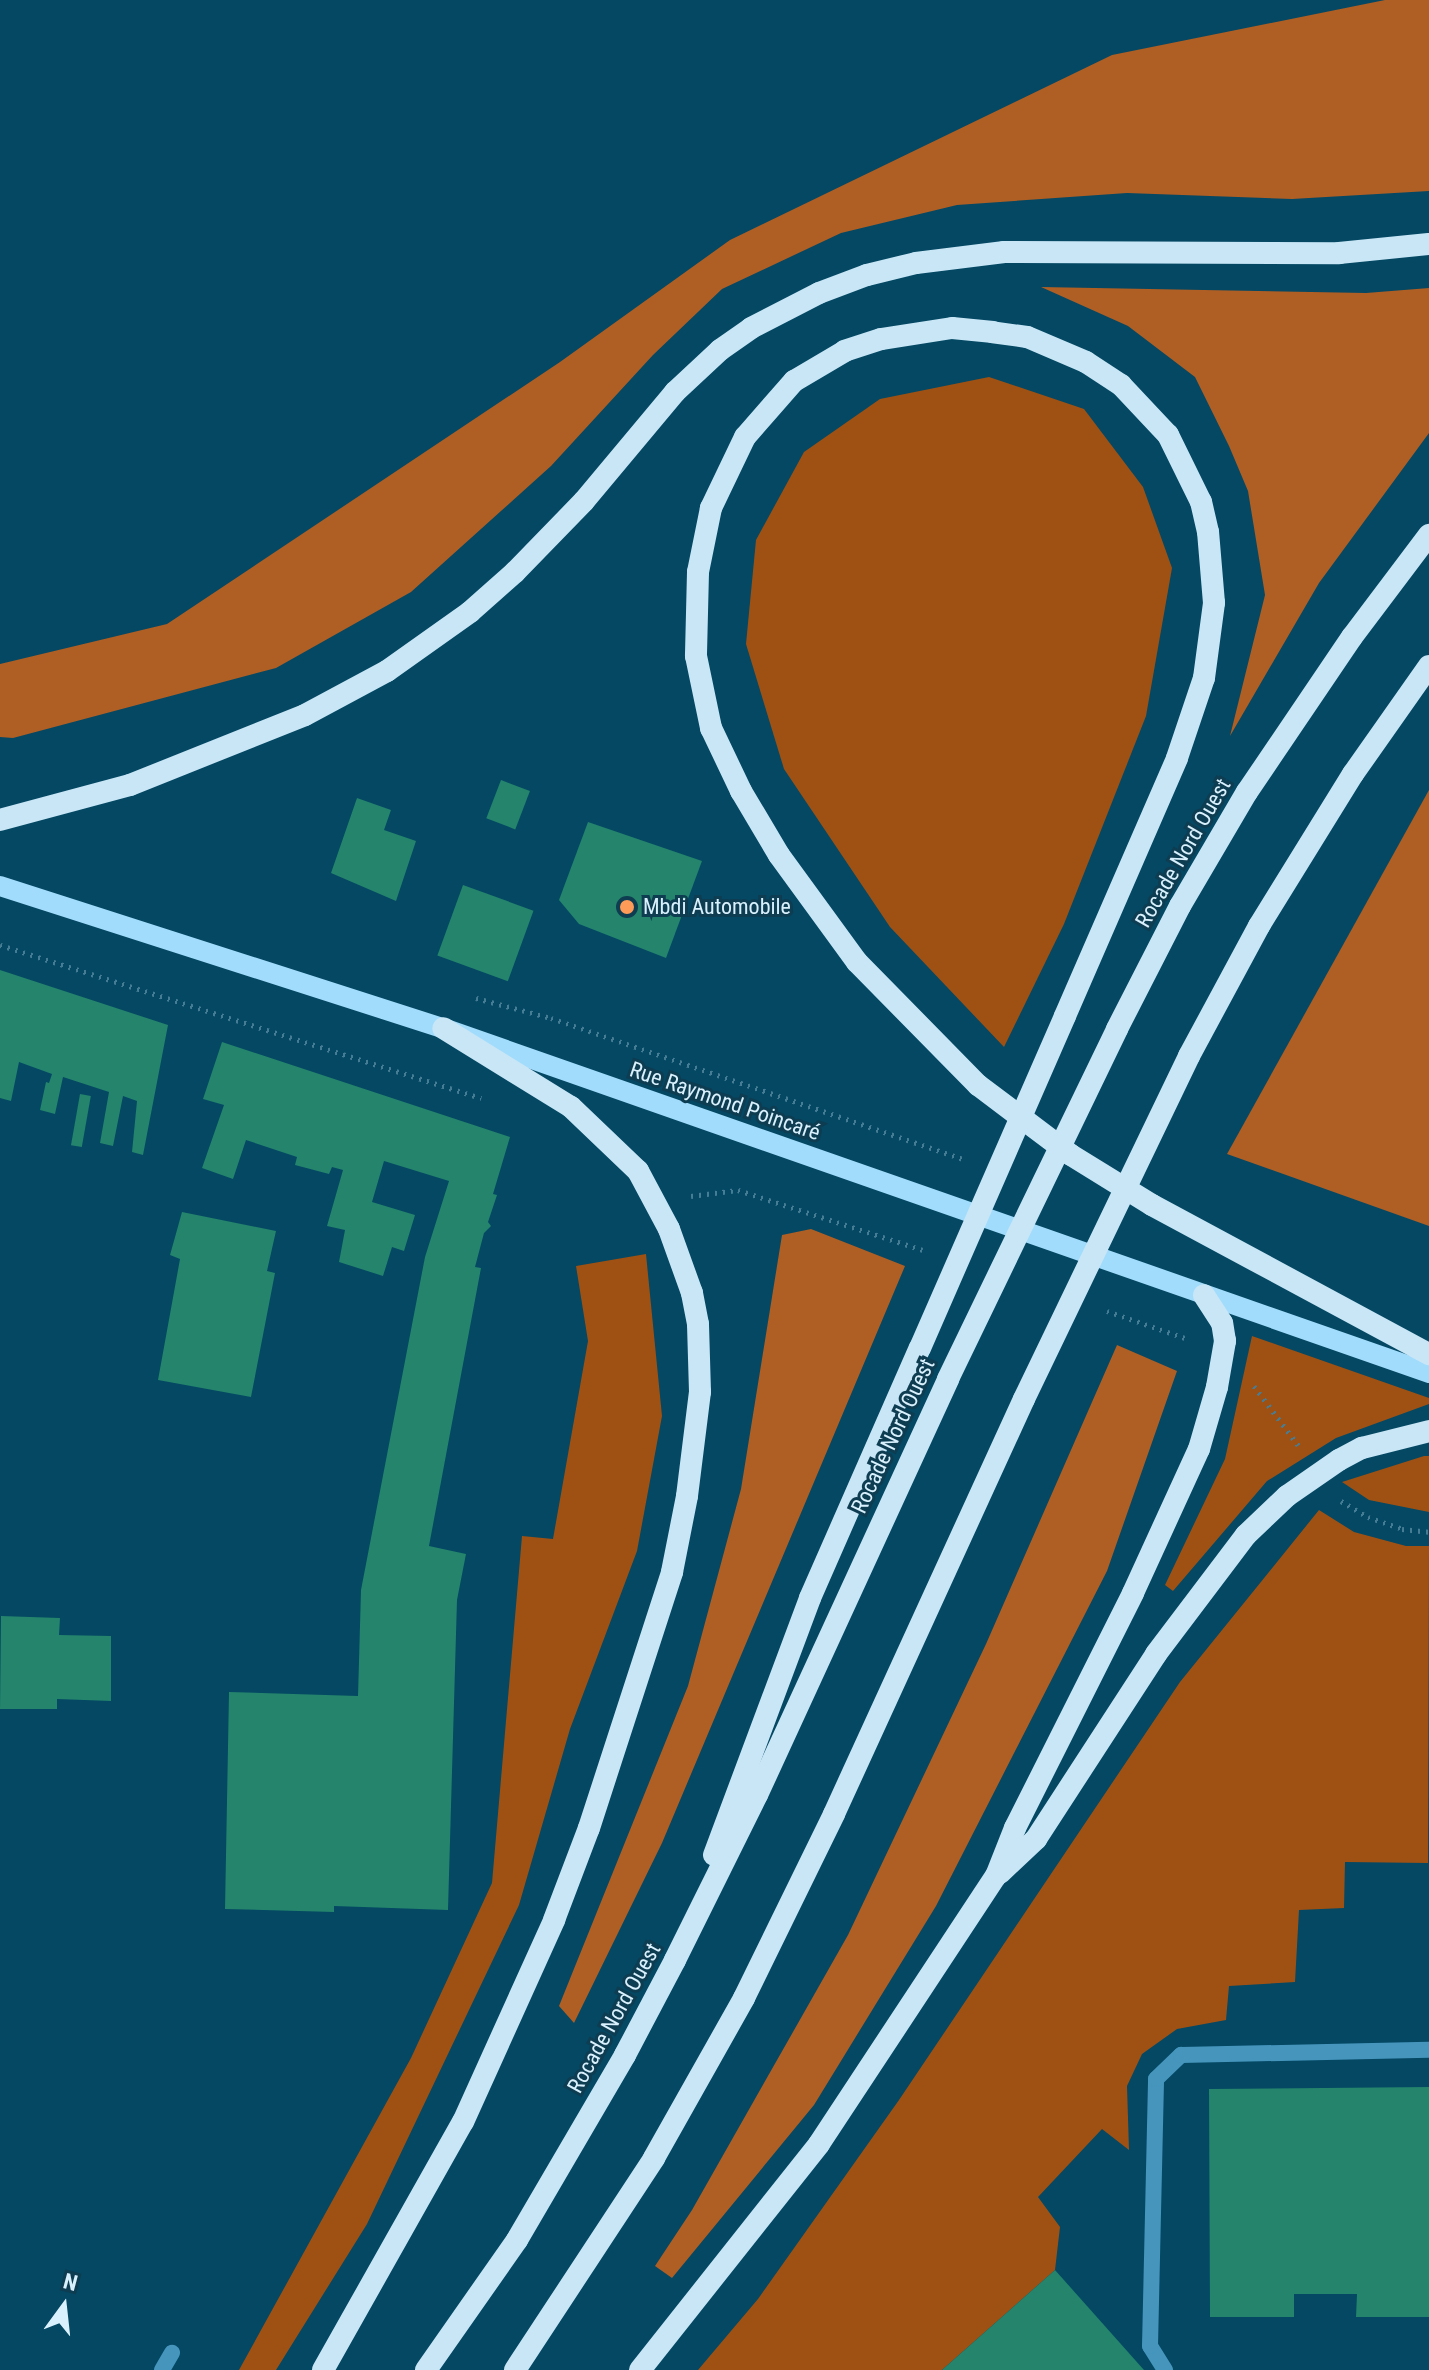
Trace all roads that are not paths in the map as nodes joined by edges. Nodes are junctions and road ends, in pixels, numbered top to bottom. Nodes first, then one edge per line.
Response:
1 (1429, 244) edge
2 (1429, 535) edge
3 (1429, 666) edge
4 (0, 820) edge
5 (0, 886) edge
6 (443, 1028) junction
7 (1204, 1295) junction
8 (1429, 1354) edge
9 (1429, 1373) edge
10 (1429, 1431) edge
11 (996, 1876) junction
12 (675, 1960) junction
13 (1429, 2050) edge
14 (172, 2353) dead end
15 (162, 2370) edge
16 (323, 2370) edge
17 (426, 2370) edge
18 (515, 2370) edge
19 (640, 2370) edge
20 (1165, 2370) edge

1 - 4 highway
2 - 12 highway, Rocade Nord Ouest, bridge
3 - 18 highway, bridge
5 - 6 main road, Rue Raymond Poincaré
6 - 7 main road, Rue Raymond Poincaré
6 - 16 highway
7 - 9 main road, Rue Raymond Poincaré
7 - 11 highway
8 - 12 highway, bridge
10 - 11 highway
11 - 19 highway
12 - 17 highway, Rocade Nord Ouest
13 - 20 street
14 - 15 street

